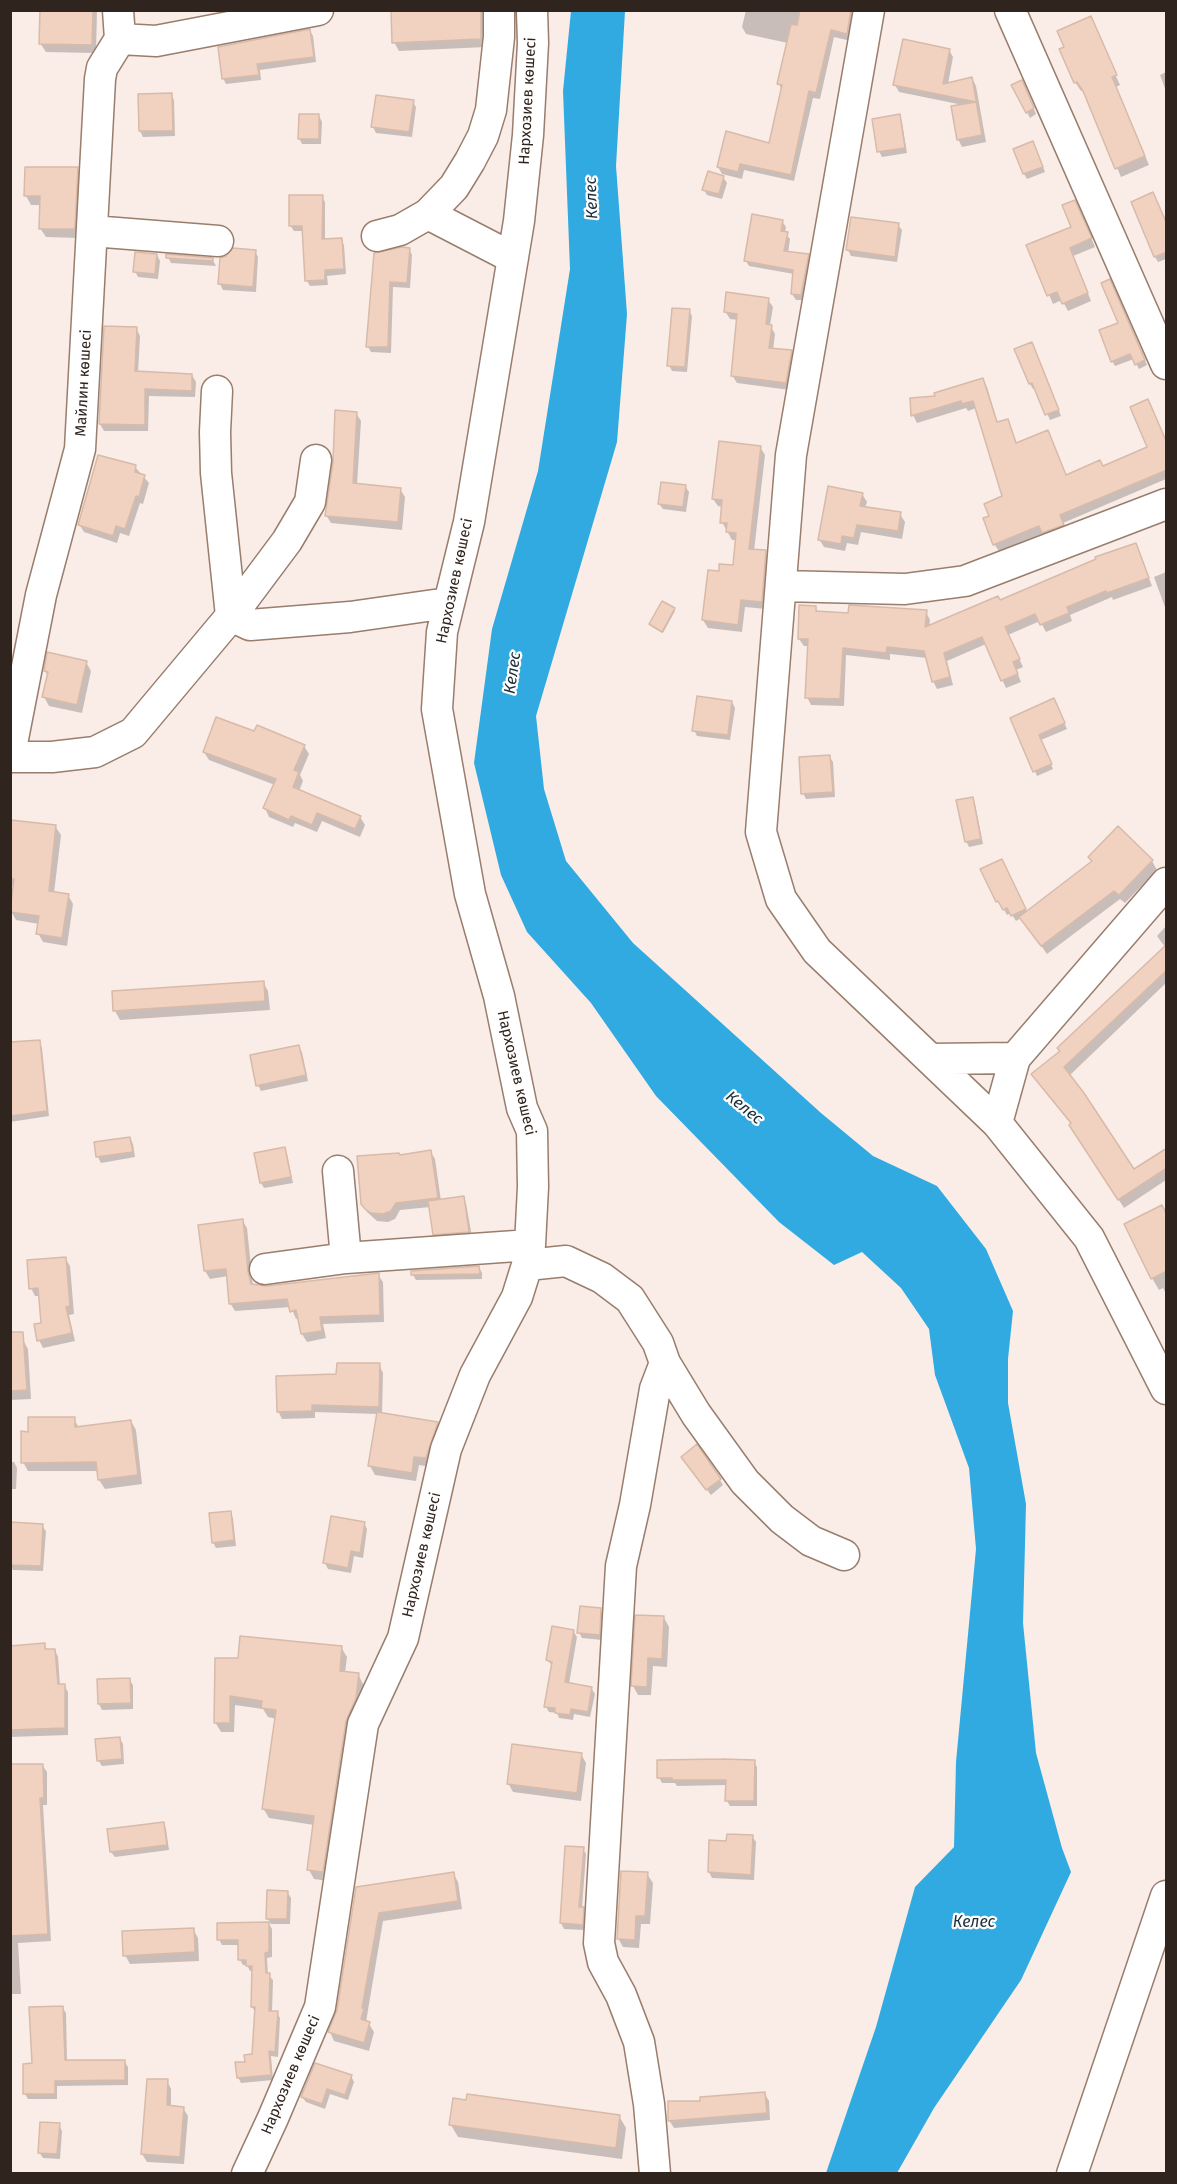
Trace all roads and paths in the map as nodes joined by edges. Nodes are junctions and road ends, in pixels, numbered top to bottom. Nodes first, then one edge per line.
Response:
1 (318, 10) edge
2 (499, 10) edge
3 (532, 10) edge
4 (869, 10) edge
5 (1010, 10) edge
6 (119, 25) edge
7 (428, 214) junction
8 (92, 231) junction
9 (377, 236) dead end
10 (218, 241) dead end
11 (513, 258) junction
12 (1167, 364) edge
13 (218, 391) dead end
14 (316, 460) dead end
15 (1167, 504) edge
16 (781, 586) junction
17 (448, 603) junction
18 (231, 616) junction
19 (11, 747) edge
20 (1167, 883) edge
21 (1015, 1058) junction
22 (931, 1059) junction
23 (997, 1123) junction
24 (338, 1171) dead end
25 (529, 1255) junction
26 (346, 1258) junction
27 (265, 1269) dead end
28 (665, 1363) junction
29 (1167, 1389) edge
30 (843, 1556) dead end
31 (1167, 1896) edge
32 (247, 2174) edge
33 (655, 2174) edge
34 (1072, 2174) edge

1 - 6 street
2 - 7 street
3 - 11 street, Нархозиев көшесі
4 - 16 street
5 - 12 street
6 - 8 street, Майлин көшесі
7 - 9 street
7 - 11 street
8 - 10 street
8 - 19 street, Майлин көшесі
11 - 17 street, Нархозиев көшесі
13 - 18 street
14 - 18 street
15 - 16 street
16 - 22 street
17 - 18 street
17 - 25 street, Нархозиев көшесі
18 - 19 street
20 - 21 street
21 - 22 street
21 - 23 street
22 - 23 street
23 - 29 street
24 - 26 street
25 - 26 street
25 - 28 street
25 - 32 street, Нархозиев көшесі
26 - 27 street
28 - 30 street
28 - 33 street
31 - 34 street

